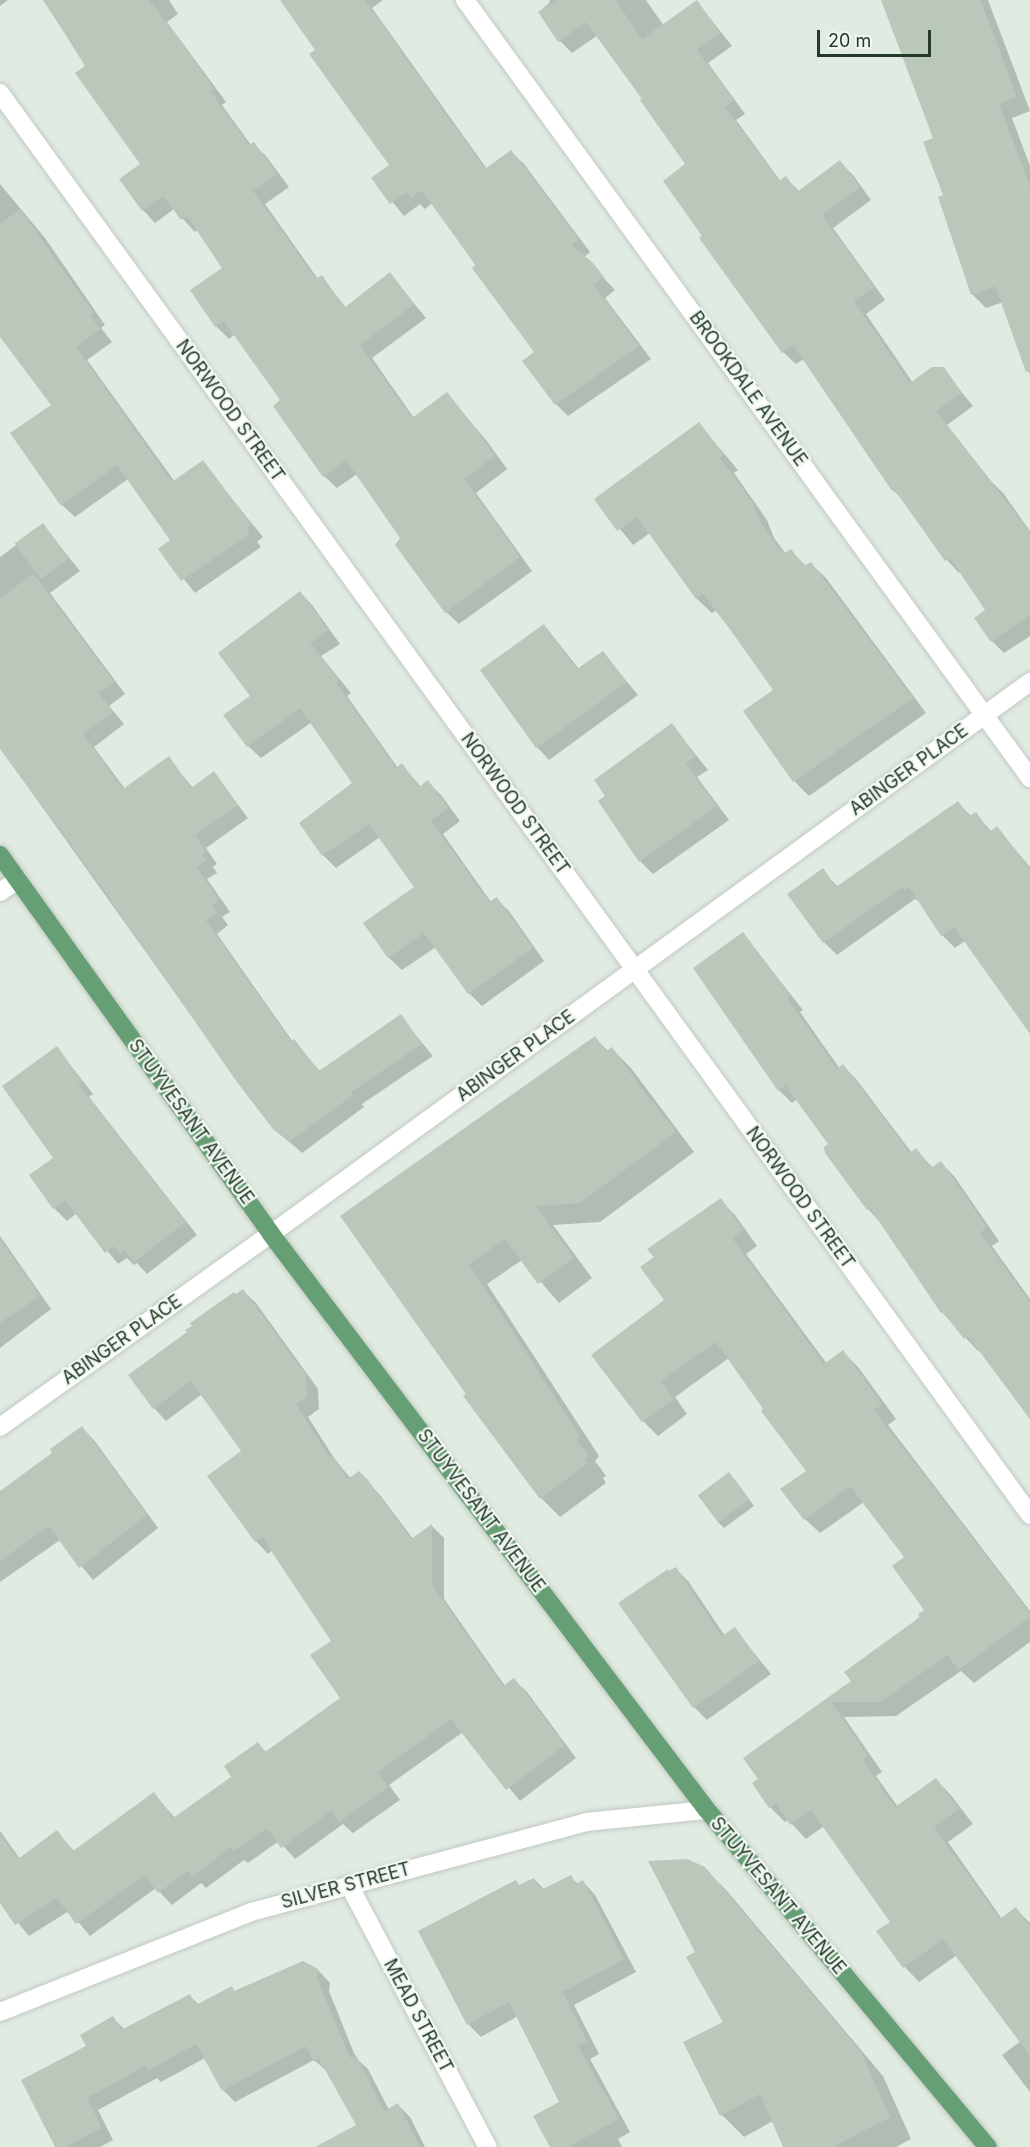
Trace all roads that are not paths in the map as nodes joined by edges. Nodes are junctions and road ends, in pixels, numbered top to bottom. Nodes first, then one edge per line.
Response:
1 (465, 0) edge
2 (0, 93) edge
3 (1030, 682) edge
4 (984, 715) junction
5 (1030, 778) edge
6 (0, 855) edge
7 (18, 880) junction
8 (0, 892) edge
9 (634, 970) junction
10 (272, 1234) junction
11 (0, 1427) edge
12 (1030, 1515) edge
13 (706, 1810) junction
14 (349, 1886) junction
15 (0, 2012) edge
16 (488, 2147) edge
17 (988, 2147) edge

1 - 4 street, BROOKDALE AVENUE
2 - 9 street, NORWOOD STREET
3 - 4 street, ABINGER PLACE
4 - 5 street, BROOKDALE AVENUE
4 - 9 street, ABINGER PLACE
6 - 7 main road, STUYVESANT AVENUE
7 - 8 street
7 - 10 main road, STUYVESANT AVENUE
9 - 10 street, ABINGER PLACE
9 - 12 street, NORWOOD STREET
10 - 11 street, ABINGER PLACE
10 - 13 main road, STUYVESANT AVENUE
13 - 14 street, SILVER STREET
13 - 17 main road, STUYVESANT AVENUE
14 - 15 street, SILVER STREET
14 - 16 street, MEAD STREET

